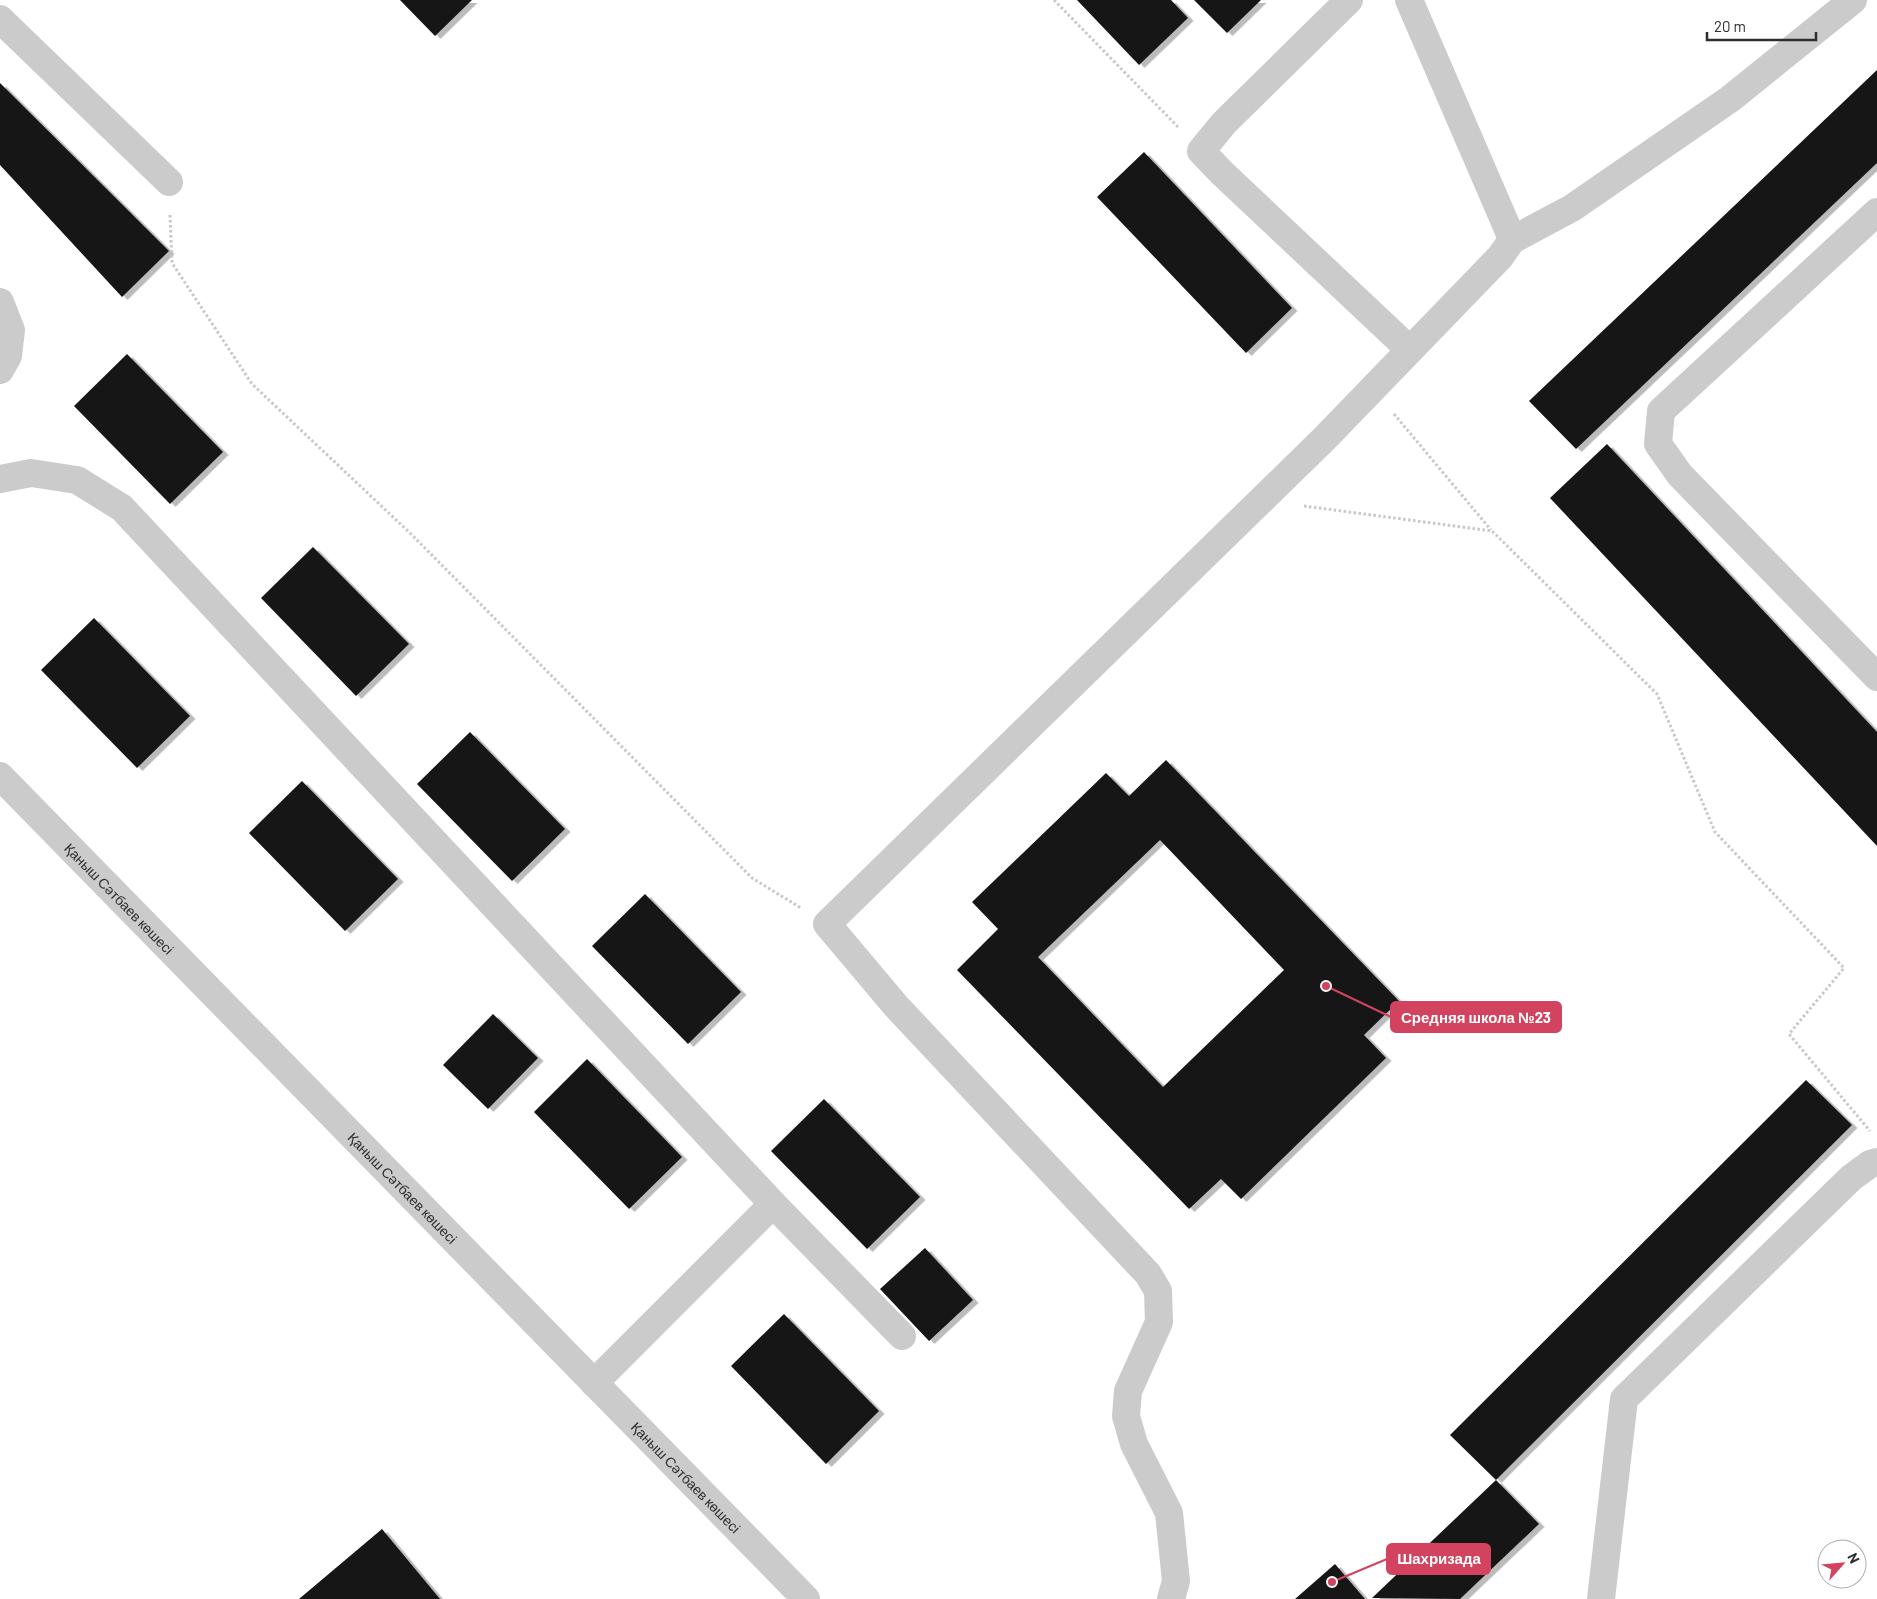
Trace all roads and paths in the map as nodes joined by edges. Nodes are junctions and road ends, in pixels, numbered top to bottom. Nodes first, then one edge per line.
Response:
1 (1054, 0) edge
2 (1349, 0) edge
3 (1408, 0) edge
4 (1853, 0) edge
5 (0, 20) edge
6 (1202, 151) junction
7 (169, 182) joint
8 (1877, 212) edge
9 (1512, 240) junction
10 (0, 302) edge
11 (1410, 350) junction
12 (0, 370) edge
13 (1372, 388) junction
14 (0, 479) edge
15 (1261, 500) junction
16 (1492, 530) junction
17 (1877, 677) edge
18 (0, 776) edge
19 (827, 924) junction
20 (1871, 1132) dead end
21 (1877, 1162) edge
22 (773, 1204) junction
23 (902, 1336) dead end
24 (594, 1383) junction
25 (806, 1599) edge
26 (1171, 1599) edge
27 (1601, 1599) edge

1 - 6 path
2 - 6 street
3 - 9 street
4 - 9 street
5 - 7 street
6 - 11 street
7 - 19 path
8 - 17 street
9 - 11 street
10 - 12 street
11 - 13 street
13 - 15 street
13 - 16 path
14 - 22 street
15 - 16 path
15 - 19 street
16 - 20 path
18 - 24 street, Қаныш Сәтбаев көшесі
19 - 26 street
21 - 27 street
22 - 23 street
22 - 24 street
24 - 25 street, Қаныш Сәтбаев көшесі

